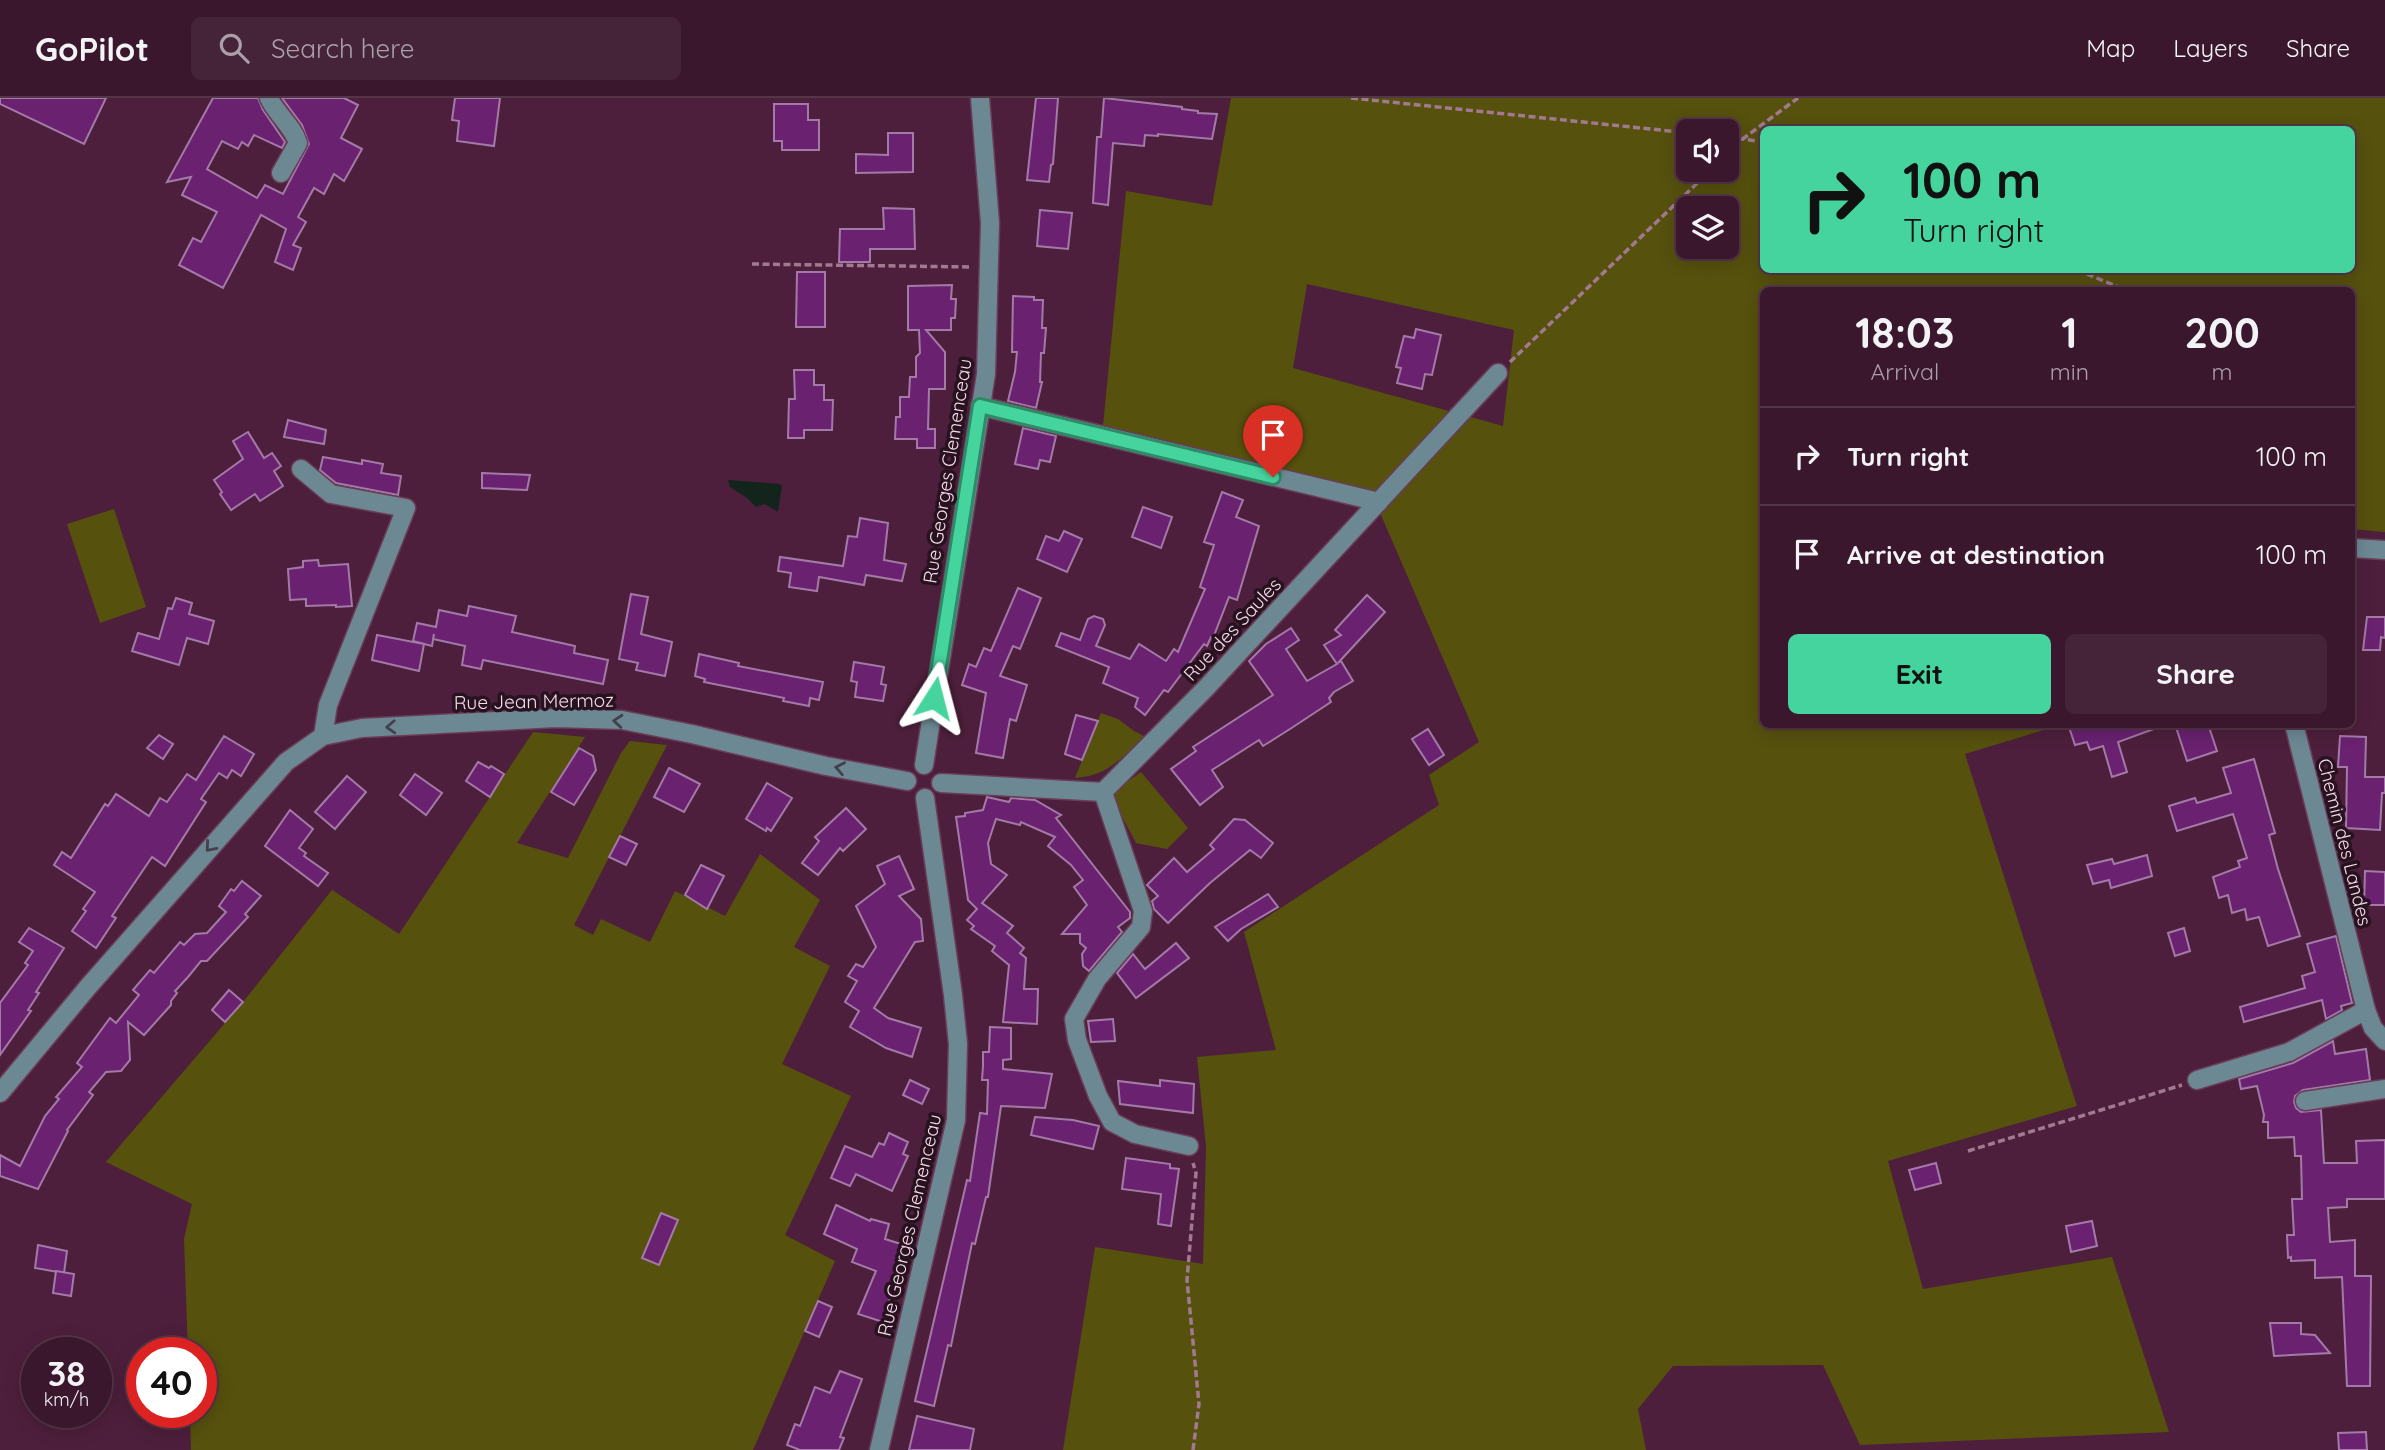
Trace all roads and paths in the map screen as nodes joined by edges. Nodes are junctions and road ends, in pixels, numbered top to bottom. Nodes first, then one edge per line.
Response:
1 (269, 98) edge
2 (980, 98) edge
3 (1351, 98) edge
4 (1798, 98) edge
5 (1760, 126) edge
6 (1760, 126) edge
7 (1676, 132) edge
8 (1739, 138) edge
9 (1744, 138) junction
10 (1760, 141) edge
11 (1739, 143) edge
12 (281, 173) dead end
13 (1698, 182) edge
14 (752, 264) dead end
15 (989, 267) junction
16 (2084, 273) edge
17 (2119, 287) edge
18 (1499, 373) joint
19 (980, 406) junction
20 (301, 469) dead end
21 (1379, 502) junction
22 (2355, 548) edge
23 (2385, 550) edge
24 (2295, 728) edge
25 (323, 736) junction
26 (924, 765) junction
27 (907, 781) junction
28 (941, 783) junction
29 (1103, 792) junction
30 (925, 798) junction
31 (2366, 1010) junction
32 (2385, 1041) edge
33 (2197, 1080) joint
34 (2385, 1088) edge
35 (0, 1093) edge
36 (2305, 1101) dead end
37 (1189, 1146) joint
38 (1968, 1151) dead end
39 (879, 1450) edge
40 (1193, 1450) edge

1 - 12 street
2 - 15 street, Rue Georges Clemenceau
3 - 7 path
4 - 6 path
5 - 9 path
8 - 9 path
9 - 10 path
9 - 11 path
13 - 18 path
14 - 15 path
15 - 19 street, Rue Georges Clemenceau
16 - 17 path
18 - 21 street, Rue des Saules
19 - 21 street
19 - 26 street, Rue Georges Clemenceau
20 - 25 street
21 - 29 street, Rue des Saules
22 - 23 street
24 - 31 street, Chemin des Landes
27 -> 25 street, Rue Jean Mermoz
25 -> 35 street, Rue Jean Mermoz
26 - 27 street
26 - 28 street
27 - 30 street
28 - 29 street
28 - 30 street
29 - 37 street
30 - 39 street, Rue Georges Clemenceau
31 - 32 street, Chemin des Landes
31 - 33 street
33 - 38 path
34 - 36 street
37 - 40 path

